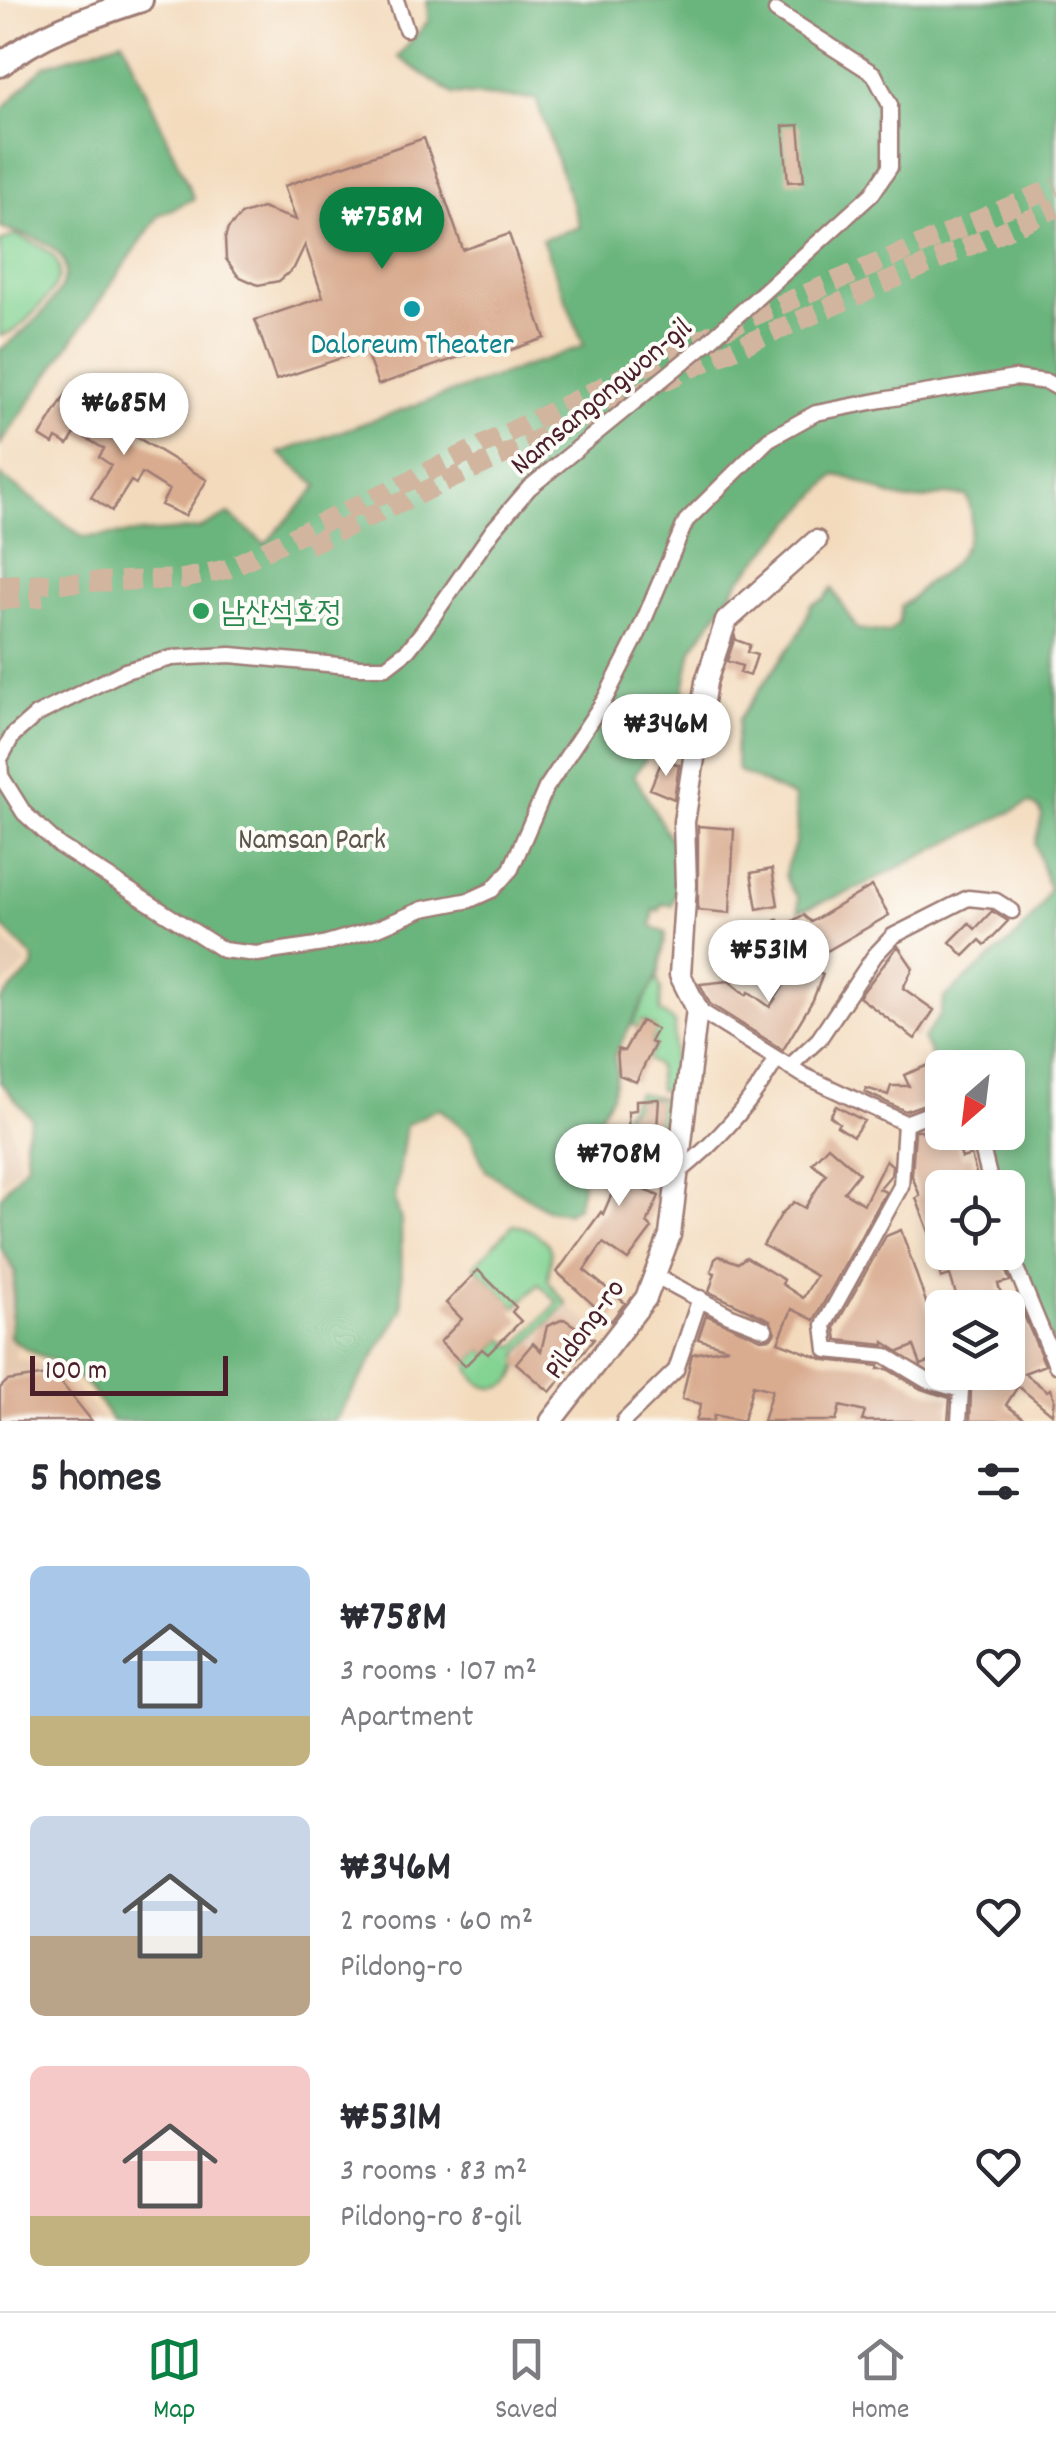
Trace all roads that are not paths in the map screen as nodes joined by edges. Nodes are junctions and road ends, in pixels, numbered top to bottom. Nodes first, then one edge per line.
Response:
1 (142, 0) edge
2 (396, 0) edge
3 (776, 10) dead end
4 (406, 30) dead end
5 (0, 66) edge
6 (1056, 387) edge
7 (816, 540) dead end
8 (0, 760) edge
9 (1012, 911) dead end
10 (698, 1010) junction
11 (782, 1063) junction
12 (925, 1115) edge
13 (905, 1123) junction
14 (678, 1173) junction
15 (1017, 1270) edge
16 (656, 1276) junction
17 (700, 1298) junction
18 (766, 1329) dead end
19 (1056, 1365) edge
20 (550, 1421) edge
21 (624, 1421) edge
22 (960, 1421) edge

1 - 5 main road
2 - 4 street
3 - 8 street, Namsangongwon-gil
6 - 8 street, Namsangongwon-gil
7 - 10 street, Pildong-ro
9 - 11 street
10 - 11 street
10 - 14 street, Pildong-ro
11 - 13 street
11 - 14 street
12 - 13 street
13 - 22 street
14 - 16 street, Pildong-ro
15 - 19 street
16 - 17 street
16 - 20 street, Pildong-ro
17 - 18 street
17 - 21 street

